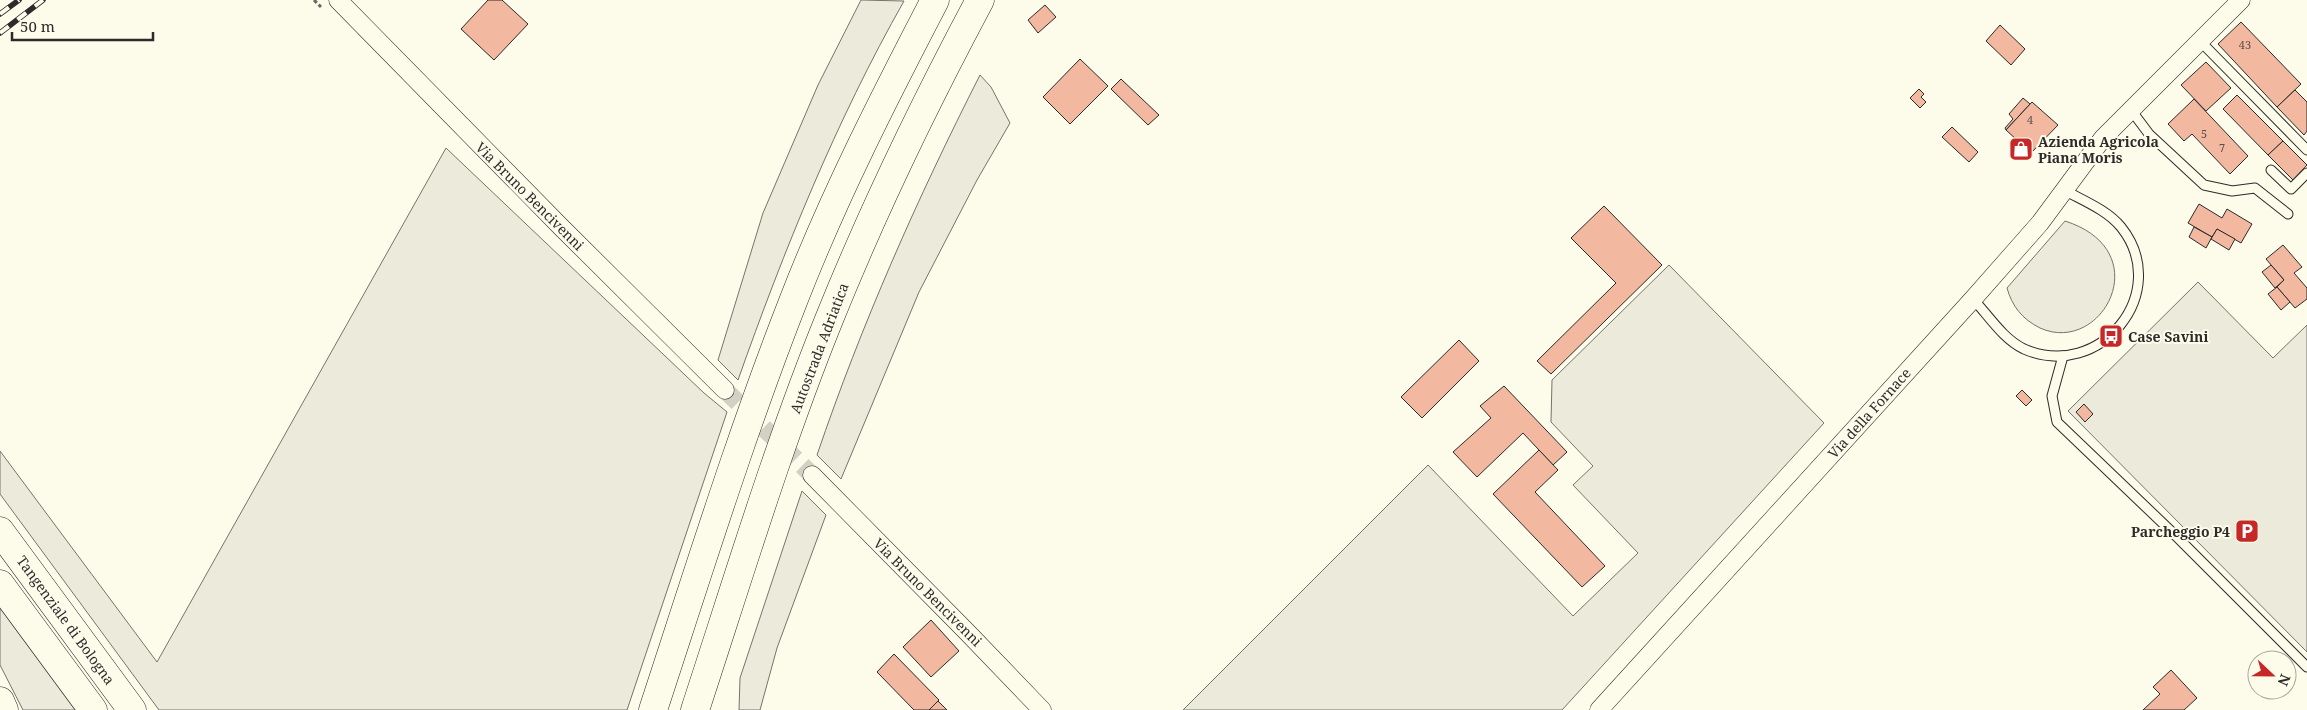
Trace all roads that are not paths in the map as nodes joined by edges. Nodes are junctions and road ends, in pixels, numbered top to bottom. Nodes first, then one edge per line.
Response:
1 (338, 0) edge
2 (935, 0) edge
3 (980, 0) edge
4 (2241, 0) edge
5 (2200, 41) junction
6 (2131, 110) junction
7 (2307, 150) edge
8 (2272, 170) dead end
9 (2307, 173) edge
10 (2064, 190) junction
11 (2288, 214) dead end
12 (1973, 299) junction
13 (2063, 356) junction
14 (725, 390) tunnel mouth
15 (812, 476) tunnel mouth
16 (0, 530) edge
17 (0, 584) edge
18 (2307, 667) edge
19 (0, 701) edge
20 (4, 710) edge
21 (93, 710) edge
22 (132, 710) edge
23 (653, 710) edge
24 (695, 710) edge
25 (1042, 710) edge
26 (1599, 710) edge

1 - 14 street, Via Bruno Bencivenni
2 - 23 highway
3 - 24 highway, Autostrada Adriatica
4 - 5 street, Via della Fornace
5 - 6 street, Via della Fornace
5 - 7 lane
6 - 10 street, Via della Fornace
6 - 11 lane
8 - 9 lane
10 - 12 street, Via della Fornace
10 - 13 lane
12 - 13 lane
12 - 26 street, Via della Fornace
13 - 18 lane
15 - 25 street, Via Bruno Bencivenni
16 - 22 highway, Tangenziale di Bologna
17 - 21 highway
19 - 20 highway

